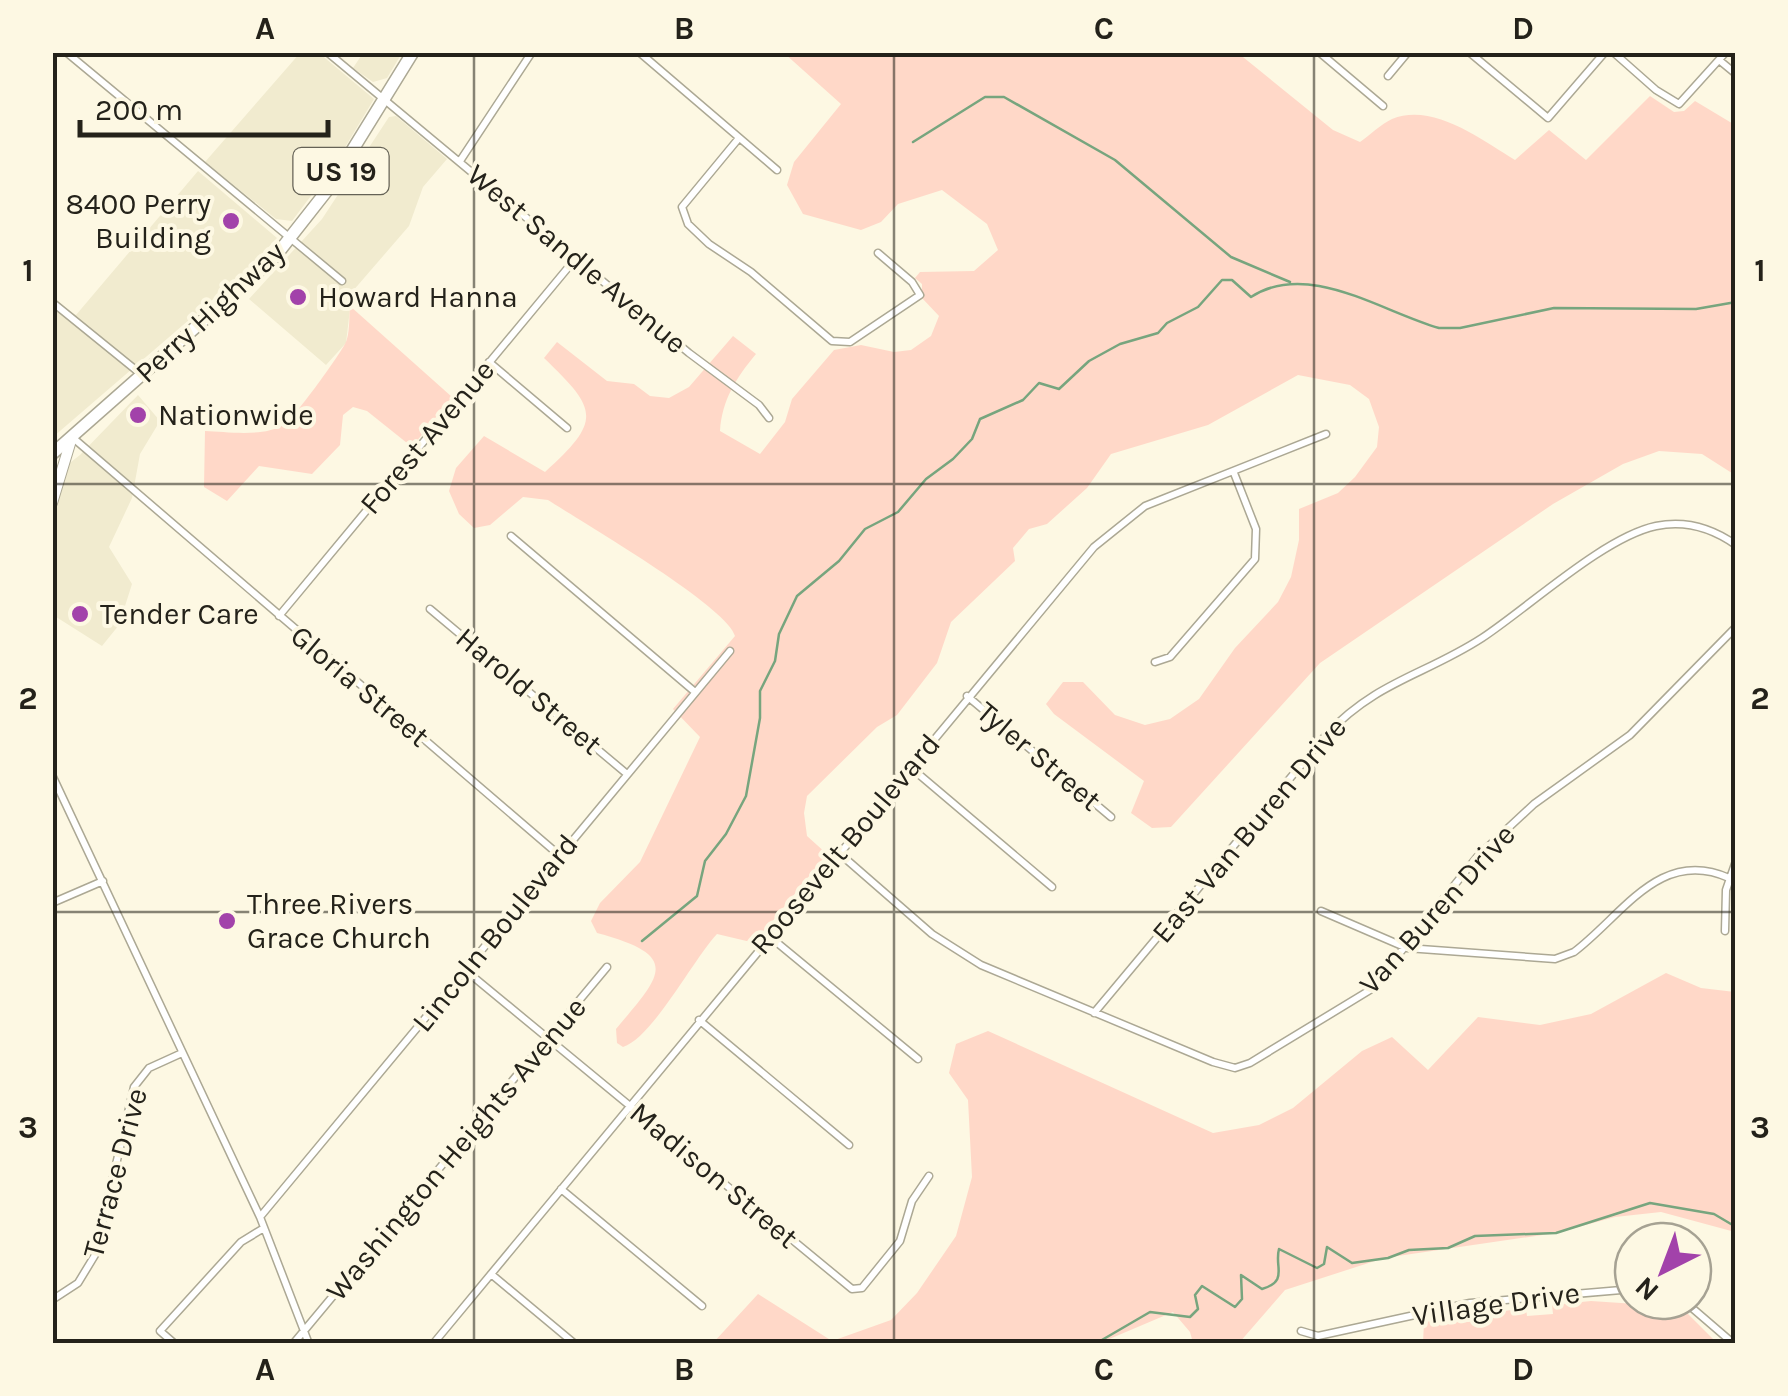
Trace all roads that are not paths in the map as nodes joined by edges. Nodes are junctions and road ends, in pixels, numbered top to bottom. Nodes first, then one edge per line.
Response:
1 (66, 52) edge
2 (327, 52) edge
3 (413, 52) edge
4 (532, 52) edge
5 (639, 52) edge
6 (1319, 52) edge
7 (1408, 52) edge
8 (1468, 52) edge
9 (1605, 52) edge
10 (1613, 52) edge
11 (1726, 52) edge
12 (1719, 60) junction
13 (1736, 74) edge
14 (1388, 76) dead end
15 (385, 99) junction
16 (1383, 106) dead end
17 (739, 138) junction
18 (460, 161) junction
19 (777, 170) dead end
20 (290, 239) junction
21 (878, 252) dead end
22 (576, 258) junction
23 (342, 281) dead end
24 (52, 302) edge
25 (489, 362) junction
26 (142, 376) junction
27 (769, 418) dead end
28 (567, 428) dead end
29 (1326, 434) dead end
30 (72, 437) junction
31 (52, 454) edge
32 (1234, 473) junction
33 (52, 502) edge
34 (511, 536) dead end
35 (1736, 545) edge
36 (430, 609) dead end
37 (279, 616) junction
38 (1736, 627) edge
39 (730, 651) dead end
40 (1155, 662) dead end
41 (695, 692) junction
42 (967, 696) junction
43 (909, 766) junction
44 (628, 774) junction
45 (52, 775) edge
46 (1111, 817) dead end
47 (839, 853) junction
48 (559, 855) junction
49 (1736, 861) edge
50 (1728, 878) junction
51 (103, 882) junction
52 (1052, 887) dead end
53 (52, 903) edge
54 (1321, 910) dead end
55 (1725, 931) dead end
56 (770, 936) junction
57 (1407, 948) junction
58 (607, 967) dead end
59 (465, 970) junction
60 (1094, 1013) junction
61 (699, 1020) junction
62 (549, 1038) junction
63 (182, 1054) junction
64 (918, 1059) dead end
65 (630, 1104) junction
66 (849, 1144) dead end
67 (928, 1176) dead end
68 (561, 1189) junction
69 (260, 1217) junction
70 (264, 1228) junction
71 (491, 1274) junction
72 (1613, 1291) edge
73 (52, 1300) edge
74 (702, 1306) dead end
75 (1707, 1321) edge
76 (306, 1330) junction
77 (1301, 1331) dead end
78 (175, 1344) edge
79 (292, 1344) edge
80 (309, 1344) edge
81 (432, 1344) edge
82 (575, 1344) edge
83 (1734, 1344) edge

1 - 20 street
2 - 15 street, West Sandle Avenue
3 - 15 main road, Perry Highway / US 19
4 - 18 street
5 - 17 street
6 - 16 street
7 - 14 street
8 - 9 street
10 - 12 street
11 - 12 street
12 - 13 street
15 - 18 street, West Sandle Avenue
15 - 20 main road, Perry Highway / US 19
17 - 19 street
17 - 21 street
18 - 22 street, West Sandle Avenue
20 - 23 street
20 - 26 main road, Perry Highway / US 19
22 - 25 street, Forest Avenue
22 - 27 street, West Sandle Avenue
24 - 26 street
25 - 28 street
25 - 37 street, Forest Avenue
26 - 30 main road, Perry Highway / US 19
29 - 32 street, Roosevelt Boulevard
30 - 31 main road, Perry Highway / US 19
30 - 33 street
30 - 37 street, Gloria Street
32 - 40 street
32 - 42 street, Roosevelt Boulevard
34 - 41 street
35 - 60 street, East Van Buren Drive
36 - 44 street, Harold Street
37 - 48 street, Gloria Street
38 - 57 street, Van Buren Drive
39 - 41 street, Lincoln Boulevard
41 - 44 street, Lincoln Boulevard
42 - 43 street, Roosevelt Boulevard
42 - 46 street, Tyler Street
43 - 47 street, Roosevelt Boulevard
43 - 52 street
44 - 48 street, Lincoln Boulevard
45 - 51 street
47 - 56 street, Roosevelt Boulevard
47 - 60 street
48 - 59 street, Lincoln Boulevard
49 - 50 street
50 - 55 street
50 - 57 street
51 - 53 street
51 - 63 street
54 - 57 street
56 - 61 street, Roosevelt Boulevard
56 - 64 street
57 - 60 street, Van Buren Drive
58 - 62 street, Washington Heights Avenue
59 - 62 street, Madison Street
59 - 69 street, Lincoln Boulevard
61 - 65 street, Roosevelt Boulevard
61 - 66 street
62 - 65 street, Madison Street
62 - 76 street, Washington Heights Avenue
63 - 69 street
63 - 73 street, Terrace Drive
65 - 67 street, Madison Street
65 - 68 street, Roosevelt Boulevard
68 - 71 street, Roosevelt Boulevard
68 - 74 street
69 - 70 street
70 - 76 street
70 - 78 street
71 - 81 street, Roosevelt Boulevard
71 - 82 street
72 - 77 street, Village Drive
75 - 83 street
76 - 79 street, Washington Heights Avenue
76 - 80 street

